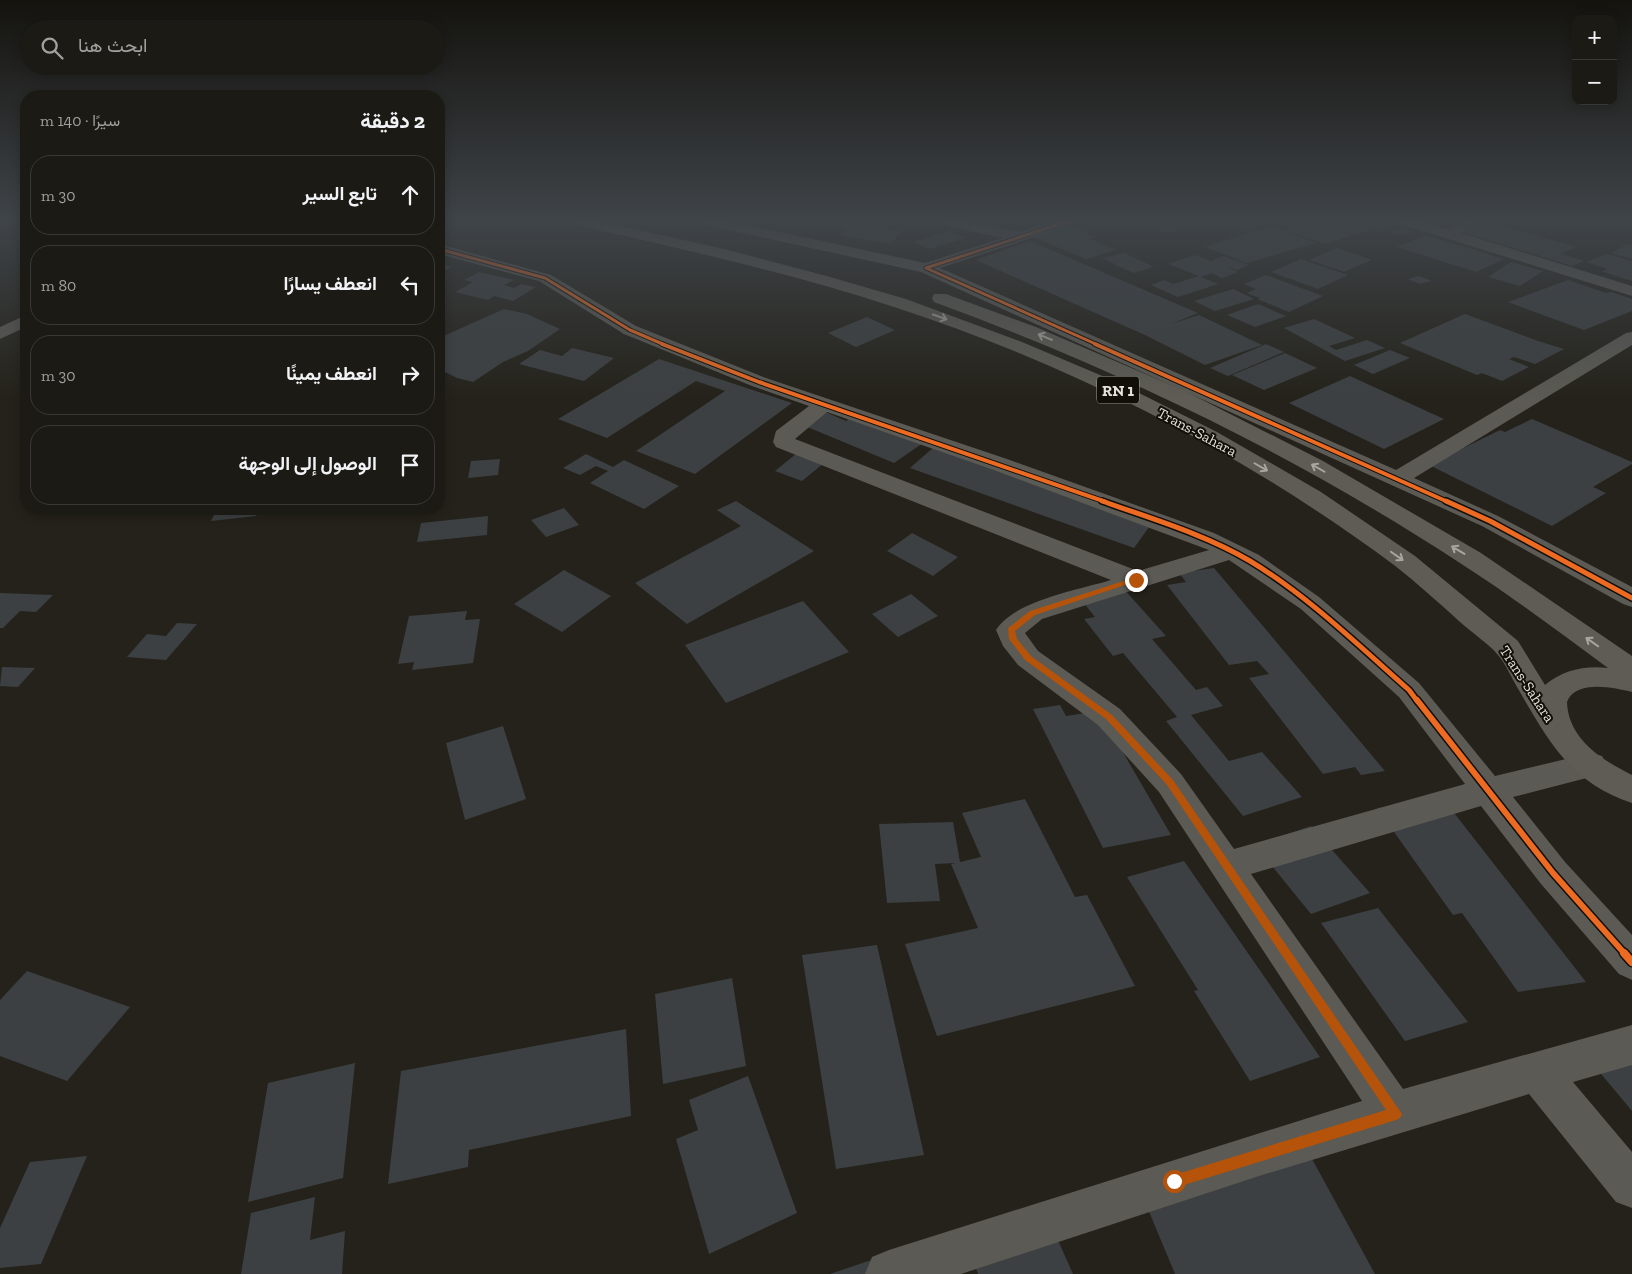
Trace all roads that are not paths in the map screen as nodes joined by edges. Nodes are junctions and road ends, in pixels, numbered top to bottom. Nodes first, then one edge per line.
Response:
1 (548, 279) edge
2 (822, 279) edge
3 (877, 279) edge
4 (952, 279) edge
5 (1597, 279) edge
6 (1632, 290) edge
7 (20, 323) edge
8 (0, 334) edge
9 (1632, 337) edge
10 (824, 404) junction
11 (1397, 479) junction
12 (1231, 551) junction
13 (1136, 580) junction
14 (1632, 598) edge
15 (1632, 670) edge
16 (1632, 682) edge
17 (1562, 737) junction
18 (1591, 765) junction
19 (1632, 790) edge
20 (1487, 791) junction
21 (1227, 866) junction
22 (1632, 962) edge
23 (1632, 1045) edge
24 (1537, 1071) junction
25 (1396, 1114) junction
26 (1632, 1186) edge
27 (889, 1274) edge

1 - 10 street
2 -> 17 highway, Trans-Sahara / RN 1
15 -> 3 highway, Trans-Sahara / RN 1
4 - 11 street
5 - 6 street
7 - 8 street
9 - 11 street
10 - 12 street
10 - 13 street
11 - 14 street
12 - 13 street
12 - 20 street
13 - 21 street
16 - 17 highway
17 - 18 highway
18 - 19 highway
18 - 20 street
20 - 21 street
20 - 22 street
21 - 25 street
23 - 24 street
24 - 25 street
24 - 26 street
25 - 27 street

